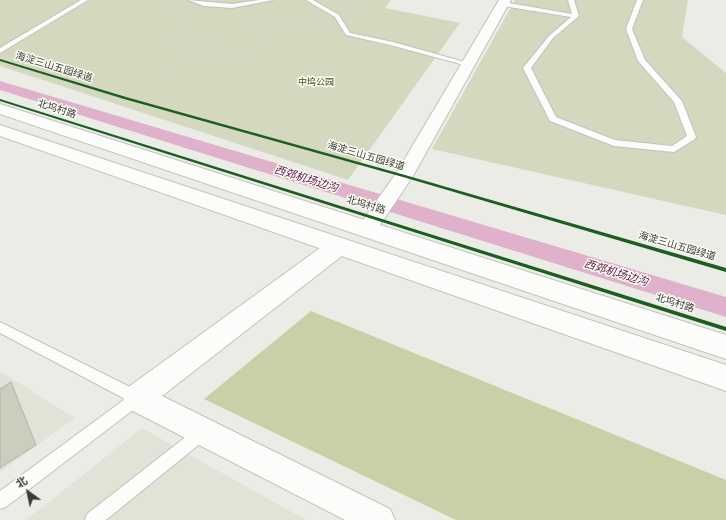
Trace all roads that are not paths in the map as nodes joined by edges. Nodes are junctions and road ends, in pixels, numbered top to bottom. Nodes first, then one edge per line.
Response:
1 (85, 0) edge
2 (192, 0) edge
3 (309, 0) edge
4 (571, 0) edge
5 (640, 0) edge
6 (268, 1) edge
7 (504, 2) edge
8 (576, 16) junction
9 (0, 51) edge
10 (468, 64) junction
11 (0, 109) edge
12 (0, 130) edge
13 (367, 230) junction
14 (339, 246) junction
15 (0, 326) edge
16 (726, 347) edge
17 (726, 378) edge
18 (137, 398) junction
19 (204, 432) junction
20 (0, 502) edge
21 (93, 520) edge
22 (379, 520) edge

1 - 9 lane
2 - 6 lane
3 - 10 lane
4 - 8 lane
5 - 8 lane
7 - 8 lane
7 - 10 main road
10 - 13 main road
11 - 13 main road, 北坞村路
12 - 14 main road
13 - 16 main road, 北坞村路
14 - 17 main road
14 - 18 main road
15 - 18 lane
18 - 19 main road
18 - 20 lane
19 - 21 lane
19 - 22 main road

